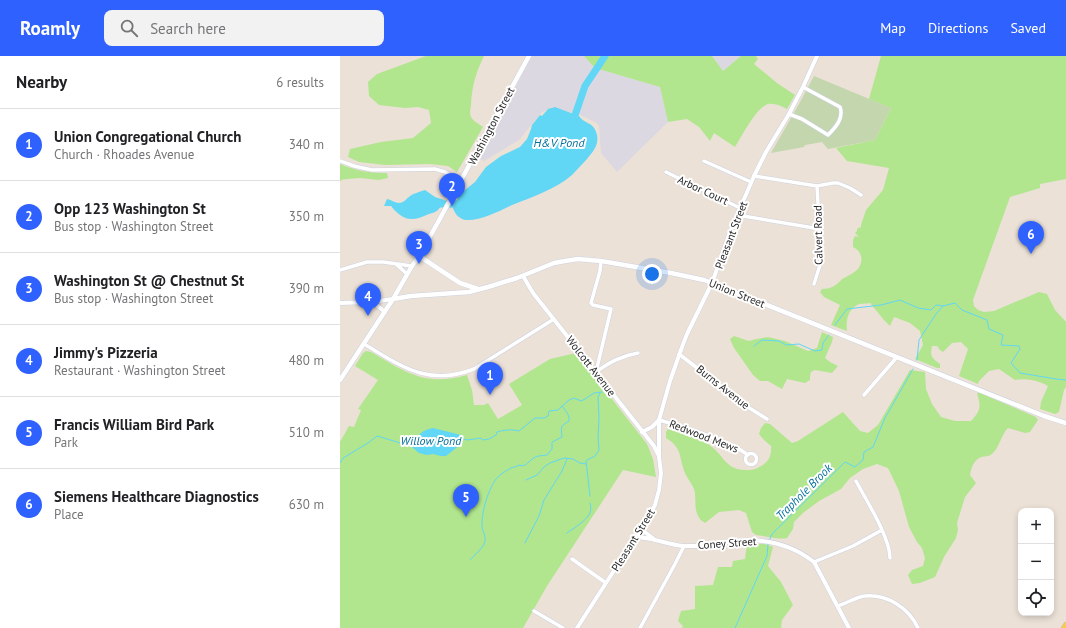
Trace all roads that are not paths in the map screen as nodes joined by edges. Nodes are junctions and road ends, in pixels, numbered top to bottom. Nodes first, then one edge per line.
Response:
1 (529, 56) edge
2 (817, 56) edge
3 (803, 87) junction
4 (789, 114) junction
5 (340, 161) edge
6 (704, 161) dead end
7 (666, 172) dead end
8 (754, 176) junction
9 (461, 181) junction
10 (751, 182) junction
11 (817, 186) junction
12 (861, 195) dead end
13 (740, 208) junction
14 (738, 215) junction
15 (820, 229) junction
16 (419, 256) junction
17 (600, 261) junction
18 (396, 264) junction
19 (412, 266) junction
20 (340, 270) edge
21 (407, 274) junction
22 (523, 276) junction
23 (712, 282) junction
24 (814, 284) dead end
25 (479, 289) junction
26 (394, 298) junction
27 (340, 302) edge
28 (372, 302) junction
29 (385, 312) junction
30 (554, 319) junction
31 (364, 344) junction
32 (638, 353) dead end
33 (680, 354) junction
34 (897, 357) junction
35 (596, 372) junction
36 (340, 380) edge
37 (864, 395) dead end
38 (767, 419) dead end
39 (660, 420) junction
40 (1066, 423) edge
41 (642, 432) junction
42 (748, 455) dead end
43 (659, 457) junction
44 (856, 481) dead end
45 (642, 530) junction
46 (882, 530) junction
47 (637, 536) junction
48 (656, 540) junction
49 (684, 546) junction
50 (890, 558) dead end
51 (572, 559) dead end
52 (814, 562) junction
53 (606, 583) junction
54 (838, 606) junction
55 (534, 611) dead end
56 (1066, 625) edge
57 (563, 628) edge
58 (577, 628) edge
59 (640, 628) edge
60 (849, 628) edge
61 (918, 628) edge
62 (1064, 628) edge

1 - 9 main road, Washington Street
2 - 3 street, Pleasant Street
3 - 4 street, Pleasant Street
3 - 4 street
4 - 8 street, Pleasant Street
5 - 9 street
6 - 10 street
7 - 13 street, Arbor Court
8 - 10 street, Pleasant Street
8 - 11 street
9 - 16 main road, Washington Street
10 - 13 street, Pleasant Street
11 - 12 street
11 - 15 street, Calvert Road
13 - 14 street, Pleasant Street
14 - 15 street
14 - 23 street, Pleasant Street
15 - 24 street, Calvert Road
16 - 19 main road, Washington Street
16 - 25 main road
17 - 22 main road, Union Street
17 - 23 main road, Union Street
17 - 35 street
18 - 19 street
18 - 20 street
18 - 21 street
19 - 21 main road, Washington Street
21 - 26 main road, Washington Street
22 - 25 main road, Union Street
22 - 30 street, Wolcott Avenue
23 - 33 street, Pleasant Street
23 - 34 main road, Union Street
25 - 26 main road, Union Street
26 - 28 street
26 - 29 main road, Washington Street
27 - 28 street
28 - 29 street
29 - 31 main road, Washington Street
30 - 31 street
30 - 35 street, Wolcott Avenue
31 - 36 main road, Washington Street
32 - 35 street
33 - 38 street, Burns Avenue
33 - 39 street, Pleasant Street
34 - 37 street
34 - 40 main road, Union Street
35 - 41 street, Wolcott Avenue
39 - 41 street
39 - 42 street, Redwood Mews
39 - 43 street, Pleasant Street
41 - 43 street, Wolcott Avenue
43 - 45 street, Pleasant Street
44 - 46 street
45 - 47 street, Pleasant Street
45 - 48 street, Coney Street
46 - 50 street
46 - 52 street
47 - 48 street, Coney Street
47 - 53 street, Pleasant Street
48 - 49 street, Coney Street
49 - 52 street, Coney Street
49 - 59 street
51 - 53 street
52 - 54 street, Coney Street
53 - 58 street, Pleasant Street
54 - 60 street, Coney Street
54 - 61 street
55 - 57 street
56 - 62 main road

